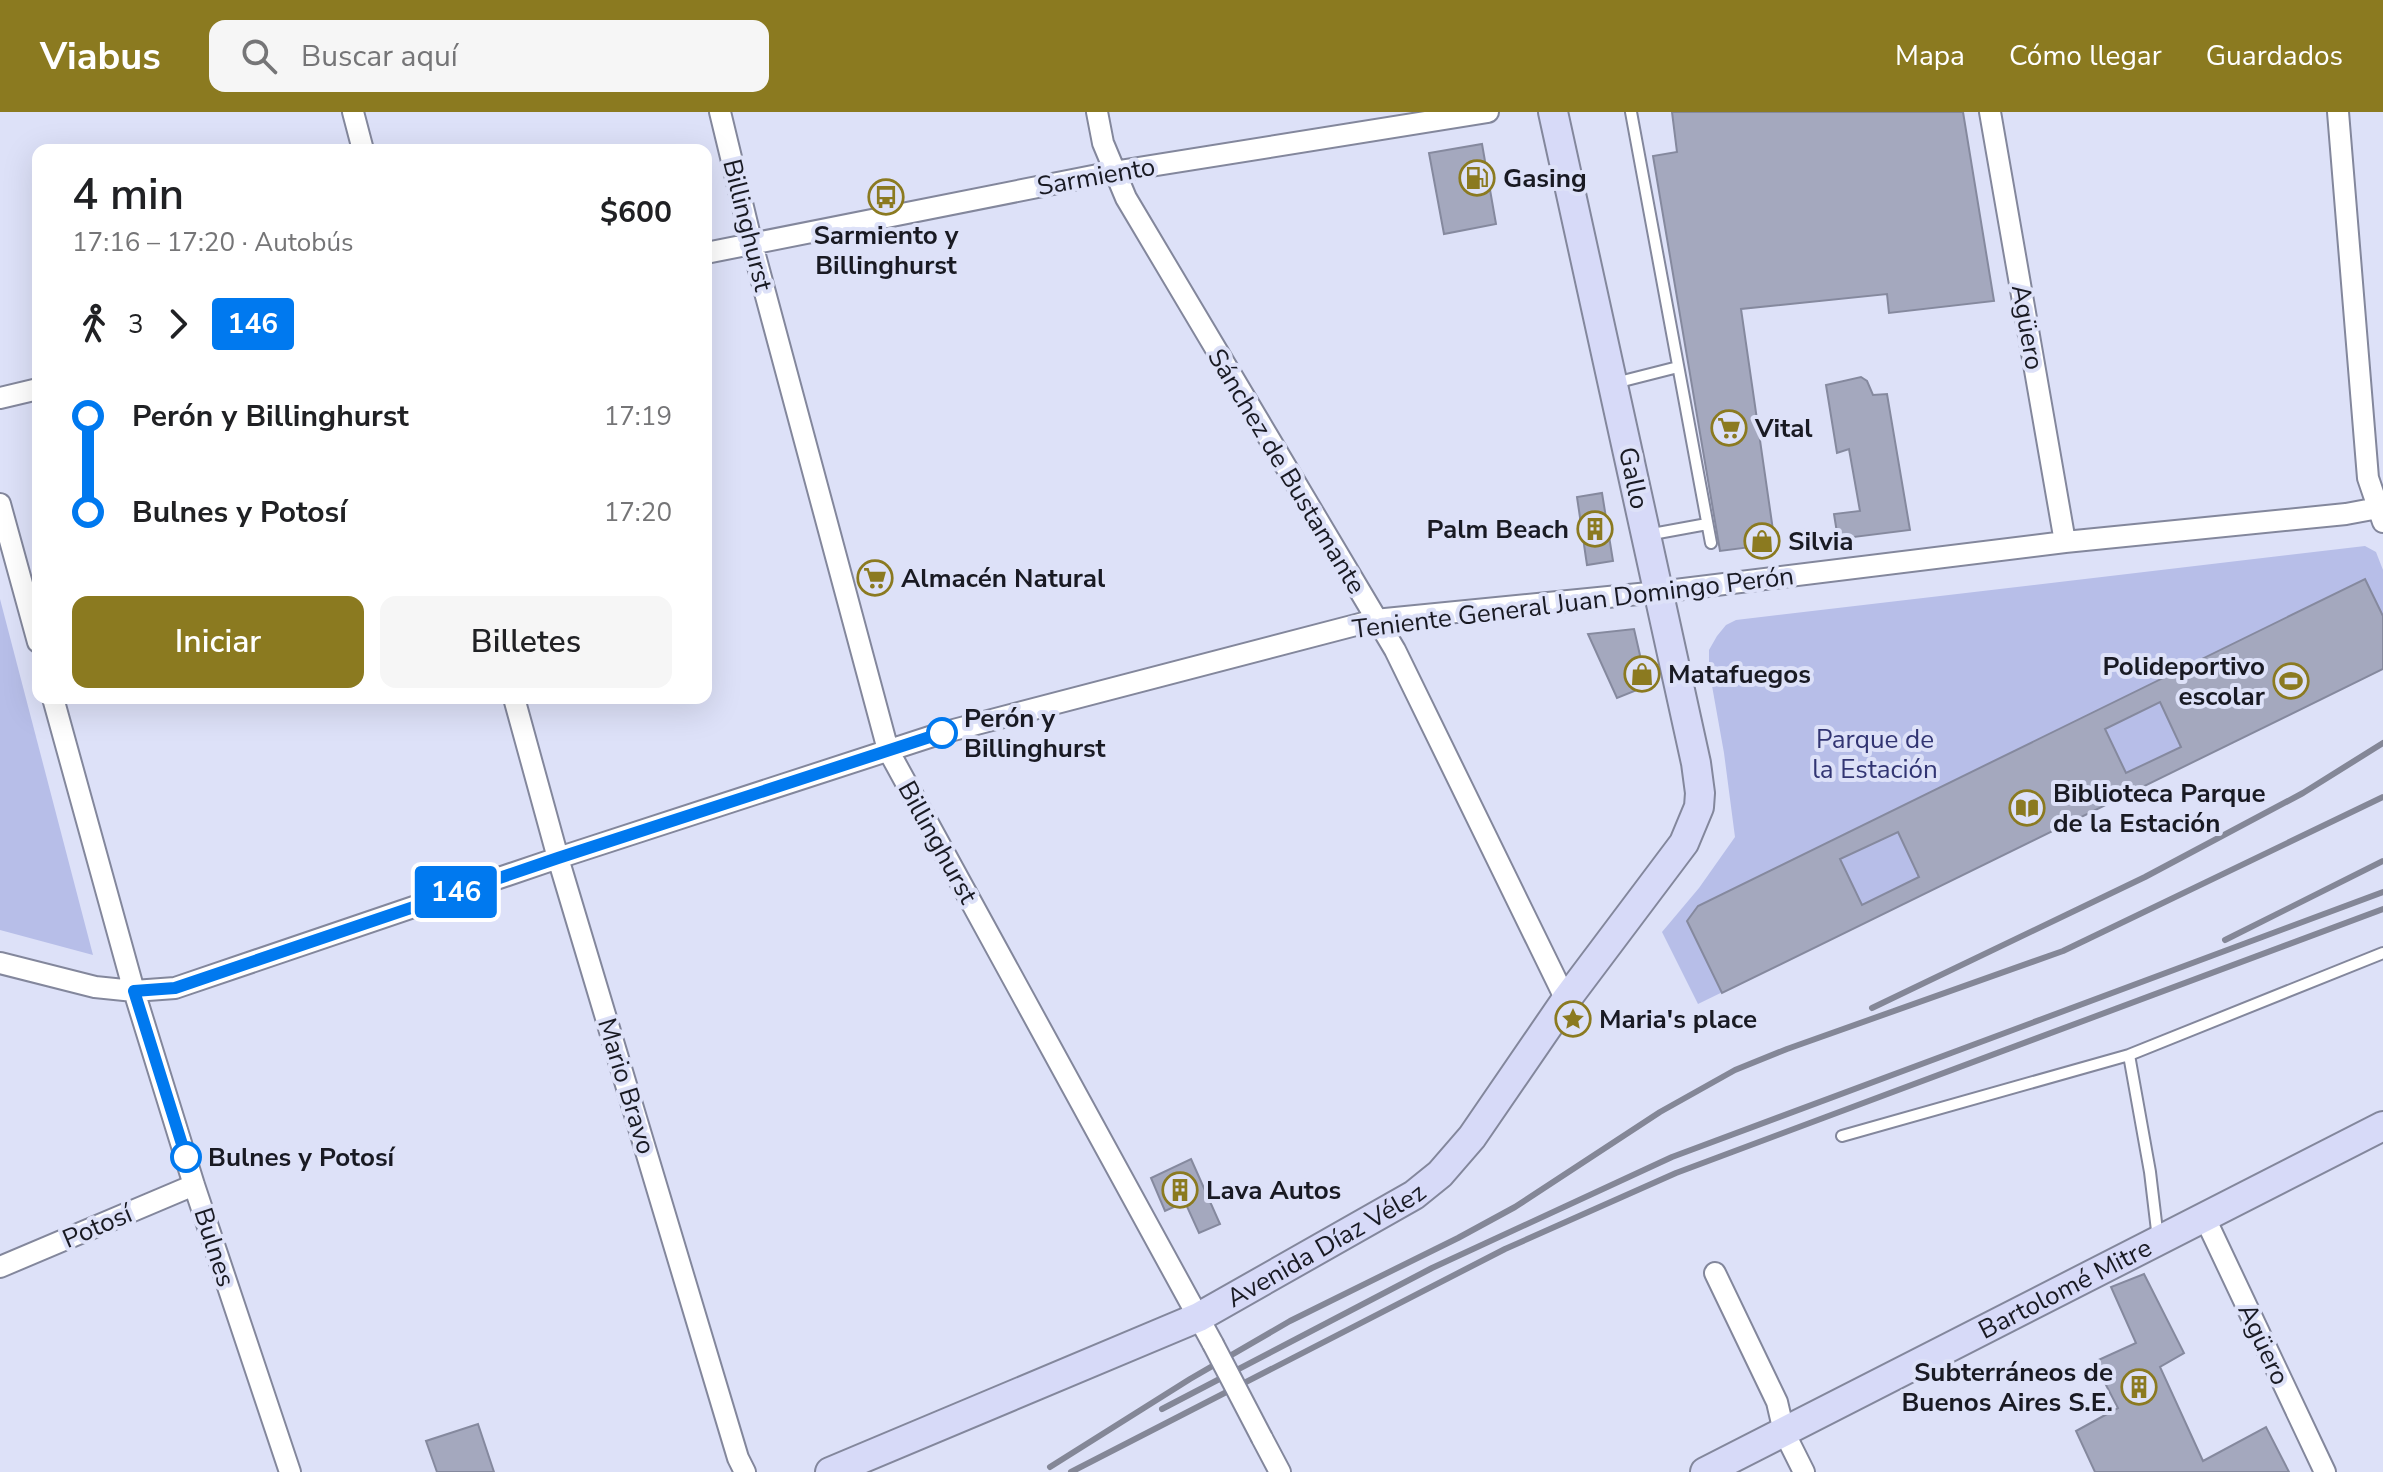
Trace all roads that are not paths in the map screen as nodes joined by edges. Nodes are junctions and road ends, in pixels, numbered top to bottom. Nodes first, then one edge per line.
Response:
1 (353, 112) edge
2 (720, 112) edge
3 (1097, 112) edge
4 (1488, 112) edge
5 (1553, 112) edge
6 (1631, 112) edge
7 (1990, 112) edge
8 (2338, 112) edge
9 (361, 144) edge
10 (1113, 172) junction
11 (752, 244) junction
12 (712, 252) edge
13 (1678, 367) junction
14 (1613, 384) junction
15 (32, 390) edge
16 (0, 398) edge
17 (0, 504) edge
18 (2381, 513) edge
19 (1707, 524) junction
20 (1647, 535) junction
21 (2065, 542) junction
22 (1711, 543) dead end
23 (1659, 592) junction
24 (32, 620) edge
25 (1375, 620) junction
26 (55, 704) edge
27 (516, 704) edge
28 (888, 750) junction
29 (1684, 843) joint
30 (558, 858) junction
31 (2383, 953) edge
32 (0, 963) edge
33 (134, 991) junction
34 (1566, 1000) junction
35 (2129, 1055) junction
36 (2383, 1126) edge
37 (1842, 1136) dead end
38 (194, 1185) junction
39 (2204, 1216) junction
40 (2158, 1241) junction
41 (0, 1267) edge
42 (1715, 1273) dead end
43 (1199, 1317) junction
44 (1784, 1432) junction
45 (290, 1472) edge
46 (745, 1472) edge
47 (830, 1472) edge
48 (1280, 1472) edge
49 (1705, 1472) edge
50 (1804, 1472) edge
51 (2325, 1472) edge

1 - 9 street
2 - 11 street, Billinghurst
3 - 10 street, Sánchez de Bustamante
4 - 10 street, Sarmiento
5 - 14 main road, Gallo
6 - 13 lane
7 - 21 street, Agüero
8 - 18 street
10 - 11 street, Sarmiento
10 - 25 street, Sánchez de Bustamante
11 - 12 street, Sarmiento
11 - 28 street, Billinghurst
13 - 14 lane
13 - 19 lane
14 - 20 main road, Gallo
15 - 16 street
17 - 24 street
18 - 21 street, Teniente General Juan Domingo Perón
19 - 20 lane
19 - 22 lane
20 - 23 main road, Gallo
21 - 23 street, Teniente General Juan Domingo Perón
23 - 25 street, Teniente General Juan Domingo Perón
23 - 29 main road, Gallo
25 - 28 street, Teniente General Juan Domingo Perón
25 - 34 street, Sánchez de Bustamante
26 - 33 street, Bulnes
27 - 30 street, Mario Bravo
28 - 30 street, Teniente General Juan Domingo Perón
28 - 43 street, Billinghurst
29 - 34 main road, Avenida Díaz Vélez
30 - 33 street, Teniente General Juan Domingo Perón
30 - 46 street, Mario Bravo
31 - 35 lane
32 - 33 street, Teniente General Juan Domingo Perón
33 - 38 street, Bulnes
34 - 43 main road, Avenida Díaz Vélez
35 - 37 lane
35 - 40 lane
36 - 39 main road, Bartolomé Mitre
38 - 41 street, Potosí
38 - 45 street, Bulnes
39 - 40 main road, Bartolomé Mitre
39 - 51 street, Agüero
40 - 44 main road, Bartolomé Mitre
42 - 44 street
43 - 47 main road, Avenida Díaz Vélez
43 - 48 street, Billinghurst, bridge
44 - 49 main road, Bartolomé Mitre
44 - 50 street

